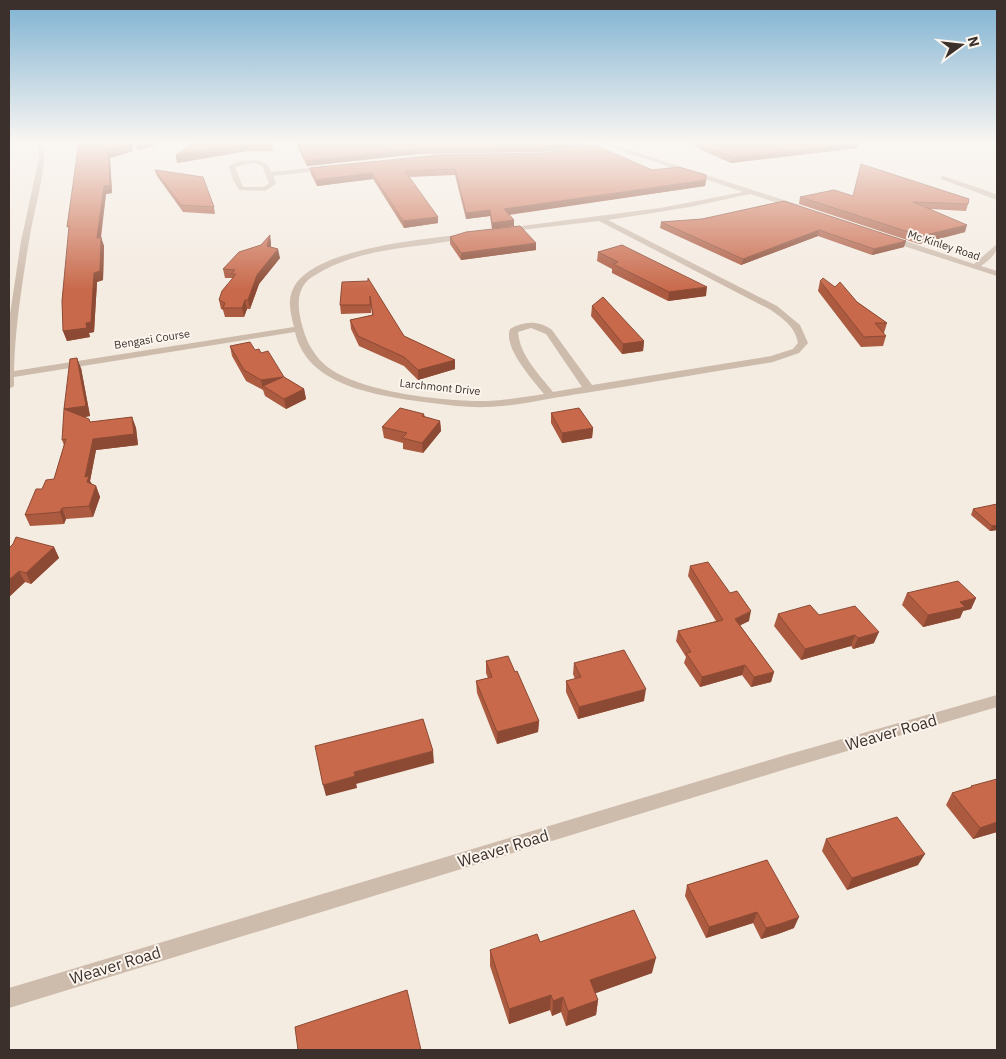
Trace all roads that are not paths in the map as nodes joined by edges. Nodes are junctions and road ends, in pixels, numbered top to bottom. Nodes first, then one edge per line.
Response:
1 (35, 191) edge
2 (983, 191) edge
3 (751, 192) joint
4 (997, 198) edge
5 (806, 211) edge
6 (600, 218) junction
7 (496, 232) edge
8 (476, 234) edge
9 (881, 236) edge
10 (997, 246) edge
11 (974, 266) junction
12 (997, 274) edge
13 (297, 329) junction
14 (10, 375) junction
15 (9, 386) edge
16 (589, 389) junction
17 (550, 395) junction
18 (997, 701) edge
19 (9, 998) edge

1 - 14 street
2 - 4 street
3 - 5 street
3 - 6 street
6 - 7 street
6 - 16 street, Larchmont Drive
8 - 13 street, Larchmont Drive
9 - 11 street, Mc Kinley Road
10 - 11 street
11 - 12 street, Mc Kinley Road
13 - 14 street, Bengasi Course
13 - 17 street, Larchmont Drive
14 - 15 street
16 - 17 street, Larchmont Drive
16 - 17 street
18 - 19 street, Weaver Road

